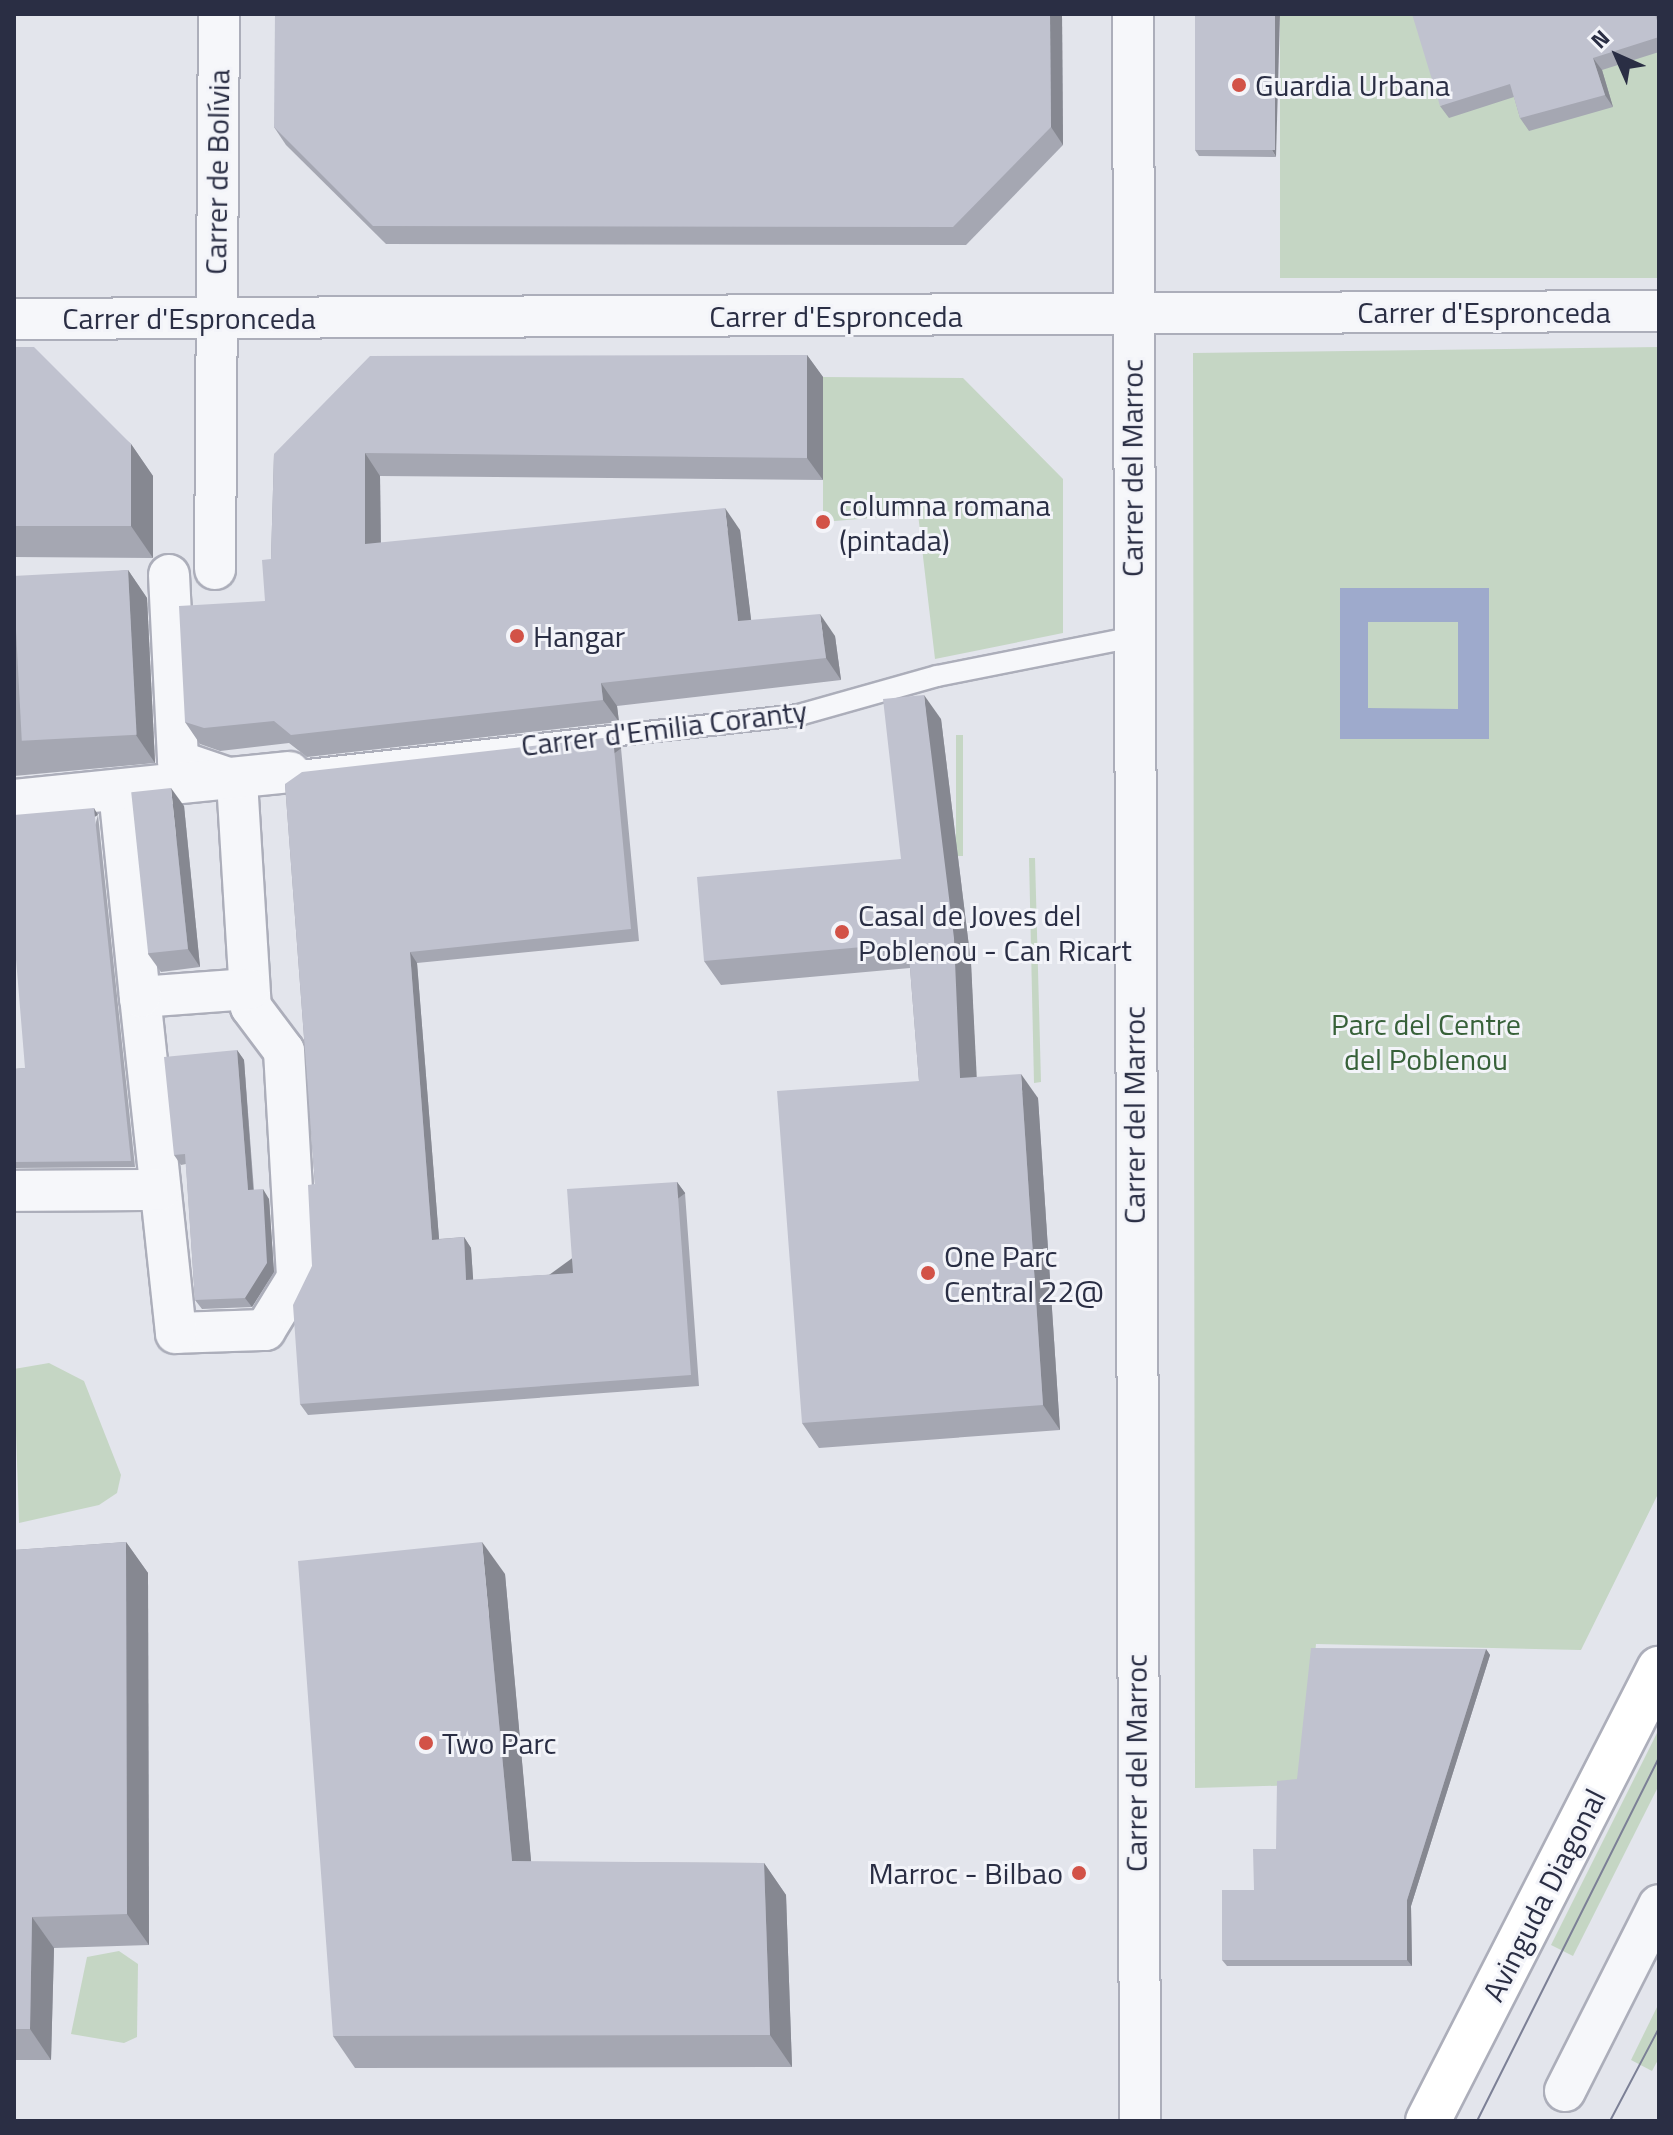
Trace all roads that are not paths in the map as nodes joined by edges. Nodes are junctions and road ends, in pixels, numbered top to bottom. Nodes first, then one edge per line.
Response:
1 (219, 14) edge
2 (1133, 14) edge
3 (1659, 311) edge
4 (1131, 314) junction
5 (215, 318) junction
6 (14, 319) edge
7 (215, 569) dead end
8 (169, 575) dead end
9 (1134, 637) junction
10 (290, 772) joint
11 (237, 781) junction
12 (119, 791) junction
13 (14, 800) edge
14 (249, 989) junction
15 (140, 997) junction
16 (160, 1190) junction
17 (14, 1191) edge
18 (1659, 1669) edge
19 (1659, 1905) edge
20 (1565, 2091) dead end
21 (1140, 2121) edge
22 (1428, 2121) edge

1 - 5 street, Carrer de Bolívia
2 - 4 street, Carrer del Marroc
3 - 4 street, Carrer d'Espronceda
4 - 5 street, Carrer d'Espronceda
4 - 9 street, Carrer del Marroc
5 - 6 street, Carrer d'Espronceda
5 - 7 street, Carrer de Bolívia
8 - 11 street, Carrer d'Emilia Coranty
9 - 10 lane, Carrer d'Emilia Coranty
9 - 21 street, Carrer del Marroc
10 - 11 street, Carrer d'Emilia Coranty
11 - 12 street, Carrer d'Emilia Coranty
11 - 14 street
12 - 13 street, Carrer d'Emilia Coranty
12 - 15 street
14 - 15 street
14 - 16 street
15 - 16 street
16 - 17 street
18 - 22 street, Avinguda Diagonal
19 - 20 street

